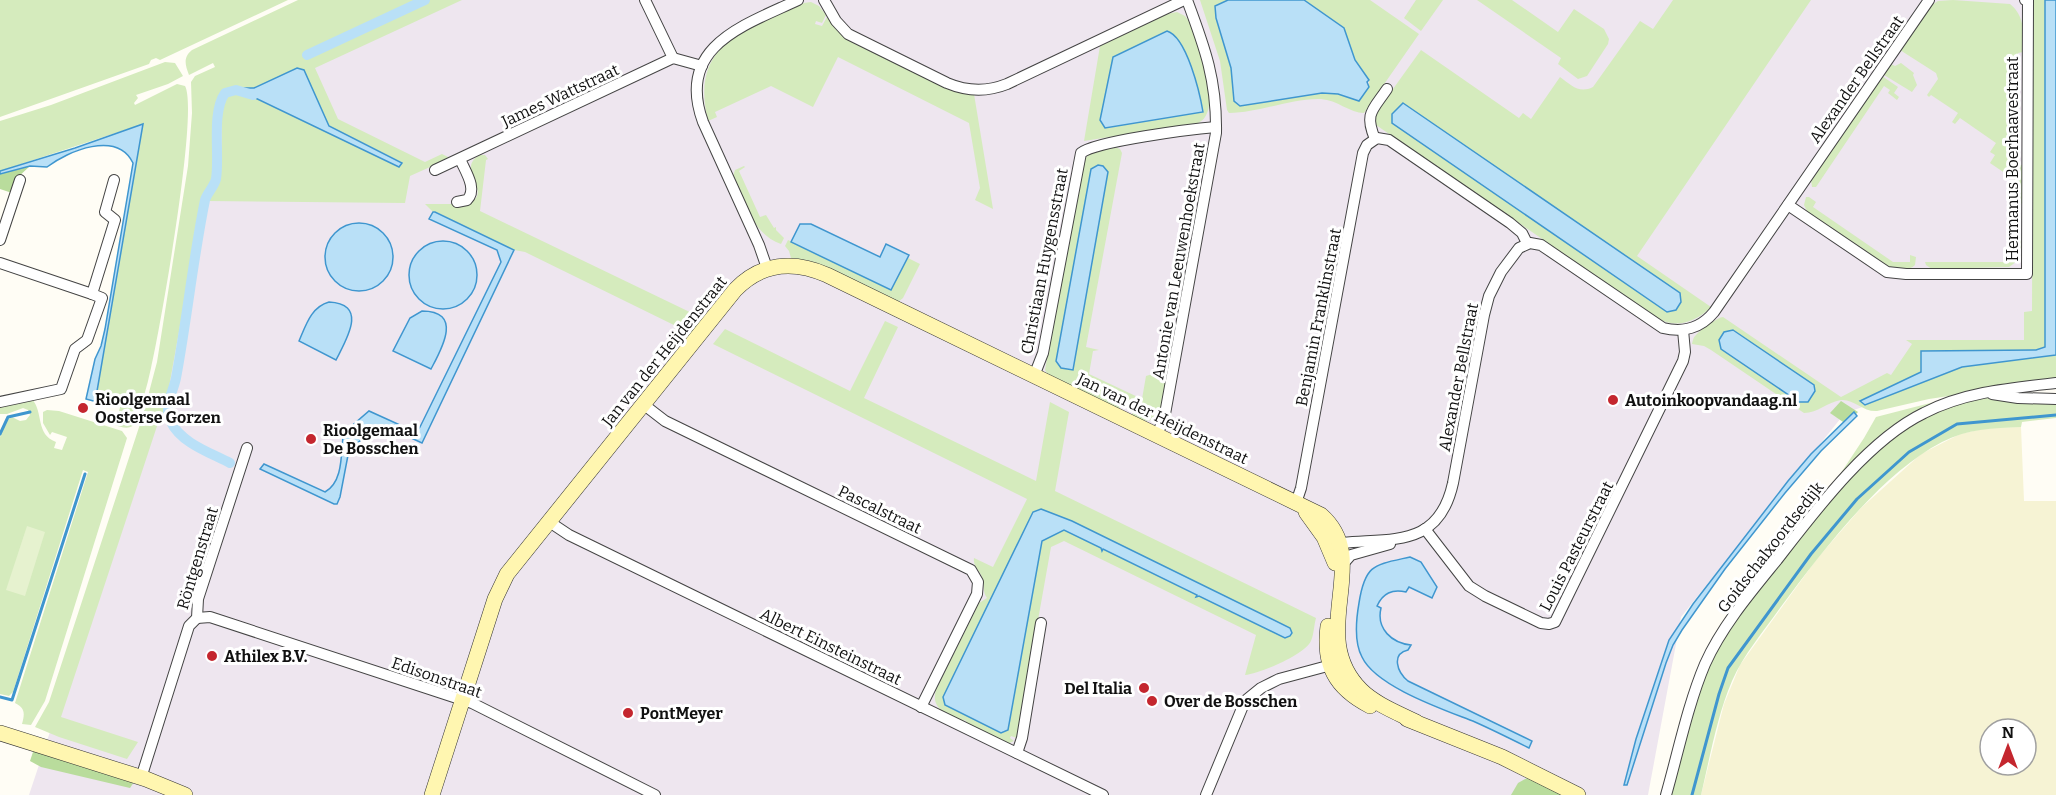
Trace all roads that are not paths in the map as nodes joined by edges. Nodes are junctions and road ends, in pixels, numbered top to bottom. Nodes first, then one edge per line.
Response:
1 (645, 0) edge
2 (798, 0) edge
3 (824, 0) edge
4 (1186, 0) edge
5 (1929, 0) edge
6 (2027, 0) edge
7 (673, 58) junction
8 (702, 66) junction
9 (1388, 89) dead end
10 (1216, 127) junction
11 (1375, 139) junction
12 (1083, 152) joint
13 (460, 159) junction
14 (435, 170) dead end
15 (20, 180) dead end
16 (114, 180) dead end
17 (457, 202) dead end
18 (1788, 205) junction
19 (0, 240) edge
20 (1527, 243) junction
21 (0, 263) edge
22 (767, 268) junction
23 (92, 294) junction
24 (1683, 330) junction
25 (1034, 375) junction
26 (2056, 383) edge
27 (1986, 393) junction
28 (2056, 399) edge
29 (0, 402) edge
30 (643, 405) junction
31 (1157, 436) junction
32 (247, 448) dead end
33 (1299, 505) junction
34 (548, 521) junction
35 (1425, 529) junction
36 (1398, 540) junction
37 (1339, 555) junction
38 (197, 618) junction
39 (1041, 623) dead end
40 (1336, 664) junction
41 (462, 700) junction
42 (921, 707) junction
43 (0, 733) edge
44 (1017, 753) junction
45 (141, 778) junction
46 (185, 795) edge
47 (432, 795) edge
48 (655, 795) edge
49 (1103, 795) edge
50 (1206, 795) edge
51 (1578, 795) edge
52 (1666, 795) edge

1 - 7 street
2 - 8 street
3 - 4 street
4 - 10 street, Antonie van Leeuwenhoekstraat
5 - 18 street, Alexander Bellstraat
6 - 18 street, Hermanus Boerhaavestraat
7 - 8 street
7 - 13 street, James Wattstraat
8 - 22 street
9 - 11 street
10 - 12 street, Antonie van Leeuwenhoekstraat
10 - 31 street, Antonie van Leeuwenhoekstraat
11 - 20 street
11 - 33 street, Benjamin Franklinstraat
12 - 25 street, Christiaan Huygensstraat
13 - 14 street, James Wattstraat
13 - 17 street
15 - 19 street
16 - 23 street
18 - 24 street, Alexander Bellstraat
20 - 24 street
20 - 35 street, Alexander Bellstraat
21 - 23 street
22 - 25 street, Jan van der Heijdenstraat
22 - 30 street, Jan van der Heijdenstraat
23 - 29 street
24 - 35 street, Louis Pasteurstraat
25 - 31 street, Jan van der Heijdenstraat
26 - 27 street, Goidschalxoordsedijk
27 - 28 street, Goidschalxoordsedijk
27 - 52 street, Goidschalxoordsedijk
30 - 34 street, Jan van der Heijdenstraat
30 - 42 street, Pascalstraat
31 - 33 street, Jan van der Heijdenstraat
32 - 38 street, Röntgenstraat
33 - 37 street, Jan van der Heijdenstraat
34 - 41 street, Jan van der Heijdenstraat
34 - 42 street, Albert Einsteinstraat
35 - 36 street, Alexander Bellstraat
36 - 37 street, Alexander Bellstraat
36 - 37 street, Alexander Bellstraat
37 - 40 street, Jan van der Heijdenstraat
38 - 41 street, Edisonstraat
38 - 45 street, Röntgenstraat
39 - 44 street
40 - 50 street
40 - 51 street, Jan van der Heijdenstraat
41 - 47 street, Jan van der Heijdenstraat
41 - 48 street, Edisonstraat
42 - 44 street, Albert Einsteinstraat
43 - 45 street
44 - 49 street, Albert Einsteinstraat
45 - 46 street

